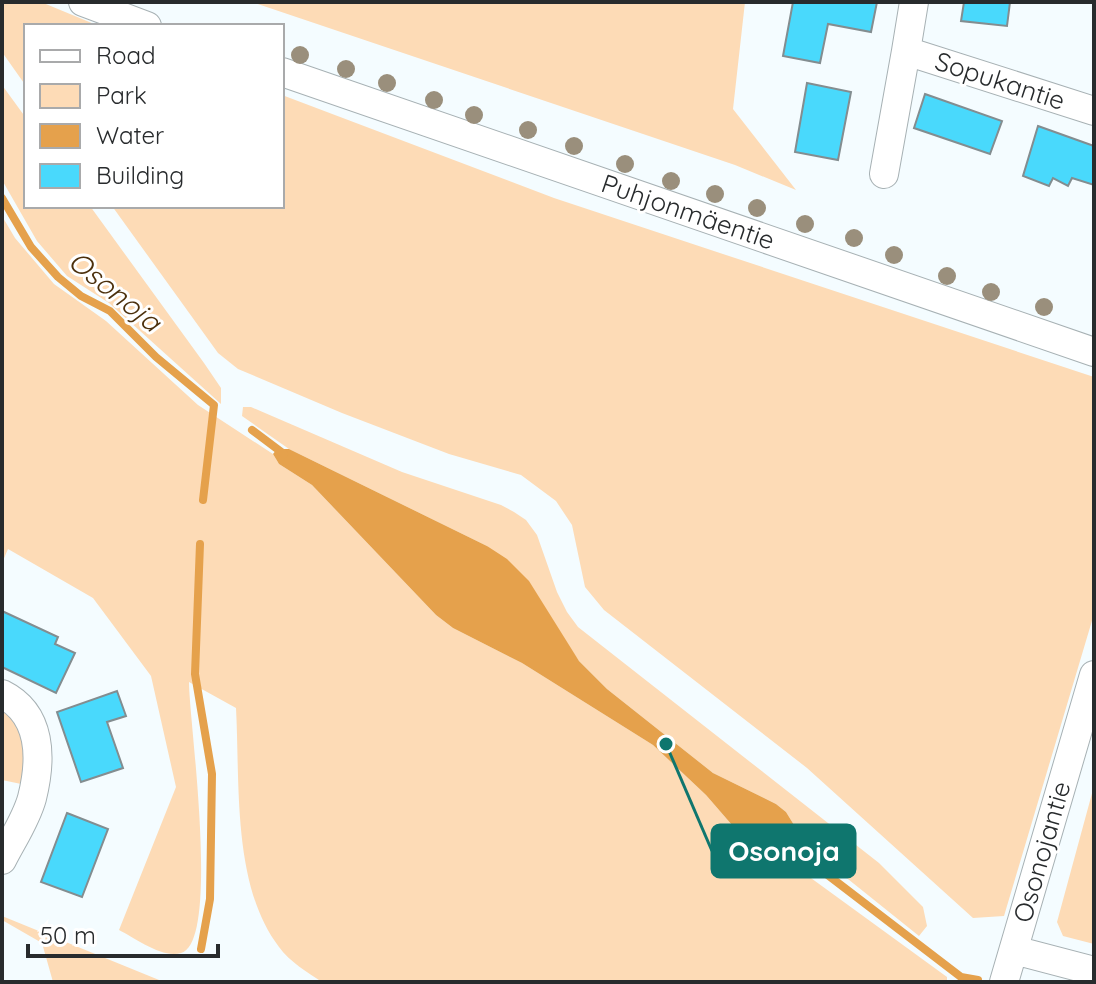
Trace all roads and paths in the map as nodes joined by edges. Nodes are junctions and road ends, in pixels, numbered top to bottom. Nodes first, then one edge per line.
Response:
1 (83, 2) edge
2 (914, 2) edge
3 (142, 24) edge
4 (906, 51) junction
5 (284, 73) edge
6 (1094, 111) edge
7 (884, 174) dead end
8 (1094, 352) edge
9 (1094, 675) edge
10 (2, 694) edge
11 (2, 860) edge
12 (1014, 950) junction
13 (1094, 971) edge
14 (1004, 982) edge

1 - 3 street
2 - 4 street, Sopukantie
4 - 6 street, Sopukantie
4 - 7 street, Sopukantie
5 - 8 street, Puhjonmäentie
9 - 12 street, Osonojantie
10 - 11 street
12 - 13 street
12 - 14 street, Osonojantie

